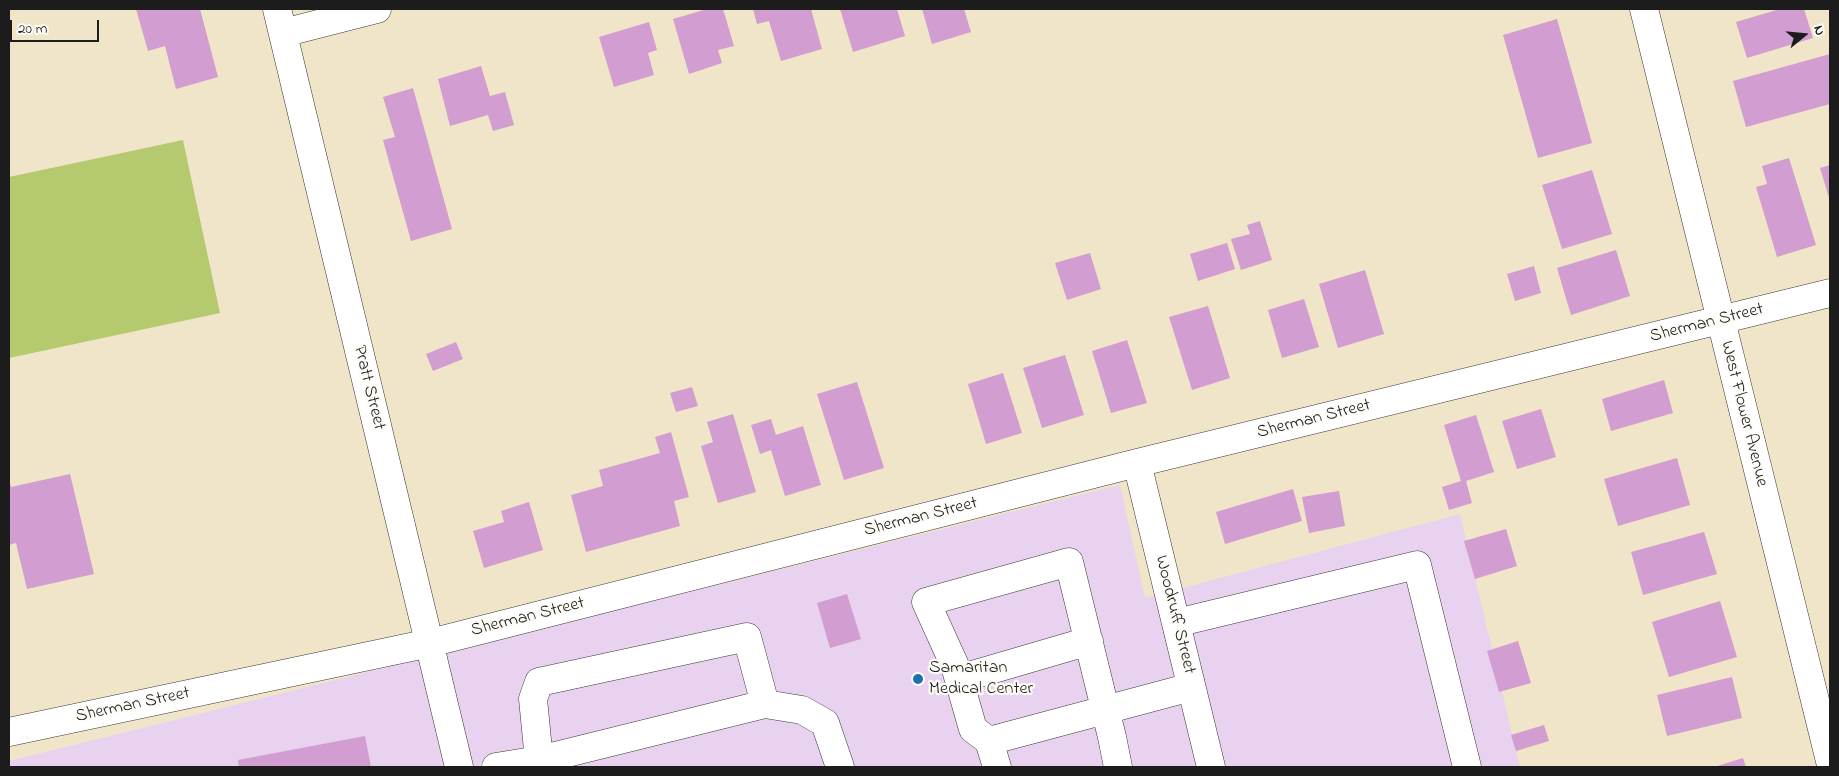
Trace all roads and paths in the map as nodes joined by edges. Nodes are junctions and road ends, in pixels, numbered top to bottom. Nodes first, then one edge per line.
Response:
1 (377, 9) edge
2 (1644, 9) edge
3 (280, 21) edge
4 (1830, 293) edge
5 (1720, 321) junction
6 (1137, 463) junction
7 (1176, 623) junction
8 (1089, 642) junction
9 (430, 643) junction
10 (958, 679) junction
11 (1191, 687) junction
12 (764, 704) junction
13 (1106, 710) junction
14 (9, 732) edge
15 (989, 740) junction
16 (538, 760) junction
17 (1830, 761) edge
18 (459, 767) edge
19 (496, 767) edge
20 (840, 767) edge
21 (998, 767) edge
22 (1118, 767) edge
23 (1211, 767) edge
24 (1467, 767) edge

1 - 3 street
2 - 5 street, West Flower Avenue
3 - 9 street, Pratt Street
4 - 5 street, Sherman Street
5 - 6 street, Sherman Street
5 - 17 street, West Flower Avenue
6 - 7 street, Woodruff Street
6 - 9 street, Sherman Street
7 - 11 street, Woodruff Street
7 - 24 street
8 - 10 street
8 - 10 street
8 - 13 street
9 - 14 street, Sherman Street
9 - 18 street, Pratt Street
10 - 15 street
11 - 13 street
11 - 23 street, Woodruff Street
12 - 16 street
12 - 16 street
12 - 20 street
13 - 15 street
13 - 22 street
15 - 21 street
16 - 19 street

